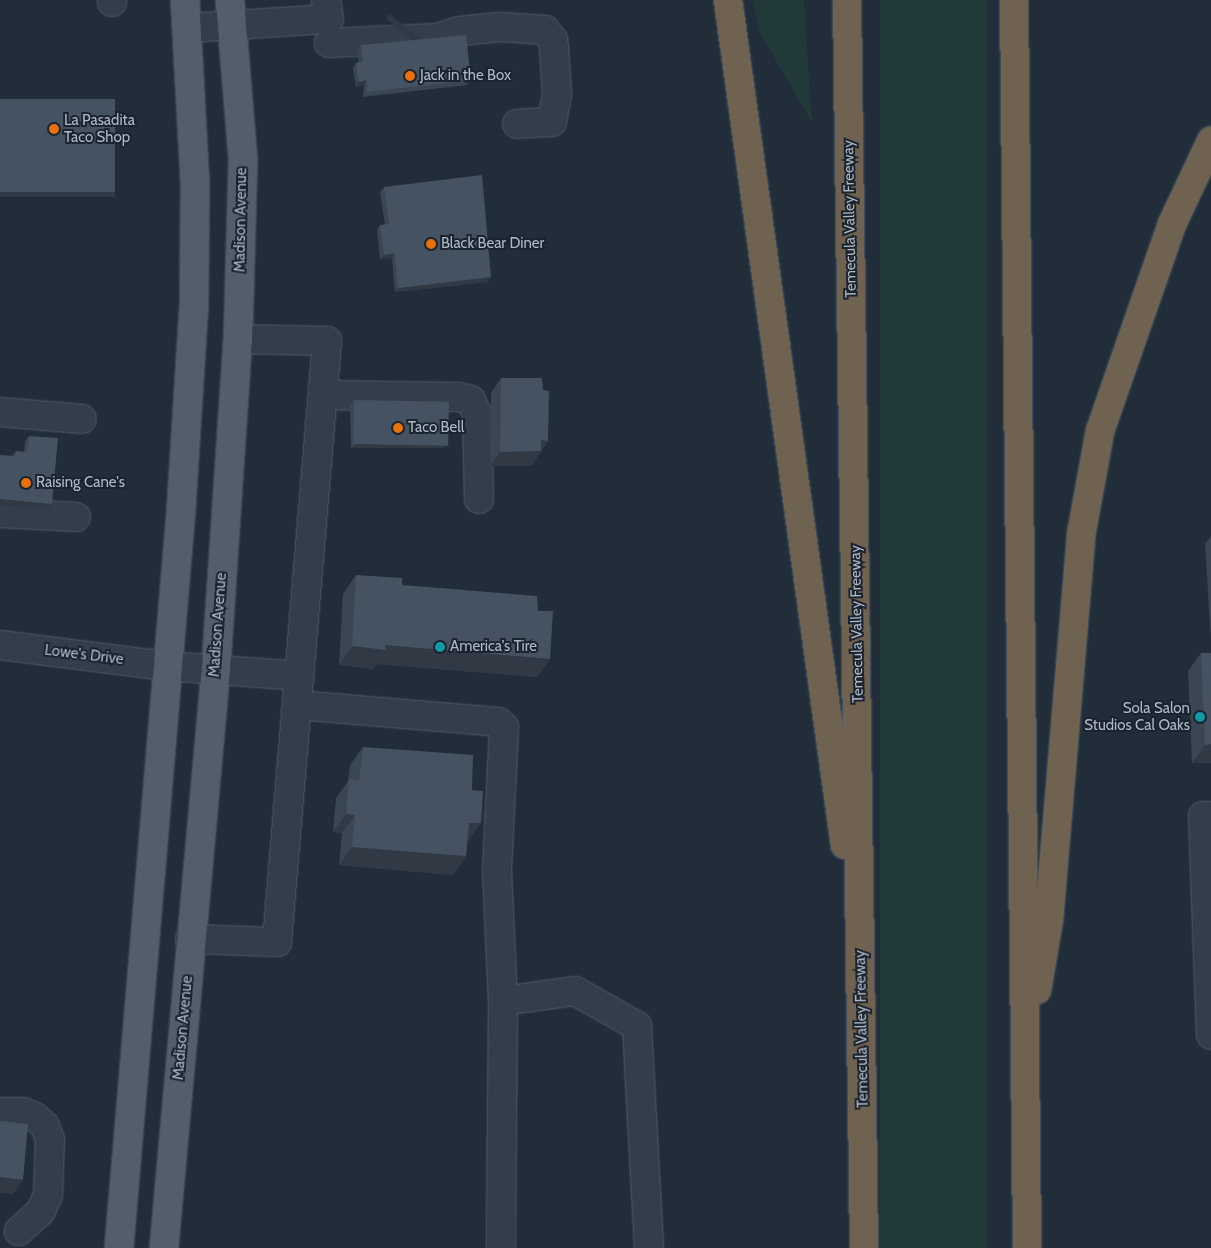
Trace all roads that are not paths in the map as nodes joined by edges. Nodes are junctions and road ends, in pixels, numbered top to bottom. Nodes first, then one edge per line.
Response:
1 (185, 0) edge
2 (326, 0) edge
3 (728, 0) edge
4 (847, 0) edge
5 (1014, 0) edge
6 (232, 13) edge
7 (188, 28) junction
8 (329, 43) dead end
9 (517, 124) dead end
10 (1211, 141) edge
11 (238, 339) junction
12 (323, 395) junction
13 (0, 412) edge
14 (0, 429) edge
15 (479, 499) dead end
16 (0, 513) edge
17 (76, 516) dead end
18 (0, 645) edge
19 (167, 666) junction
20 (216, 668) junction
21 (300, 676) junction
22 (297, 705) junction
23 (1211, 816) edge
24 (190, 939) junction
25 (862, 976) junction
26 (503, 1001) junction
27 (1211, 1035) edge
28 (1025, 1063) junction
29 (0, 1112) edge
30 (19, 1231) dead end
31 (119, 1248) edge
32 (164, 1248) edge
33 (501, 1248) edge
34 (650, 1248) edge
35 (864, 1248) edge
36 (1027, 1248) edge

1 - 7 main road
2 - 6 lane
3 - 25 highway
4 - 25 highway, Temecula Valley Freeway
5 - 28 highway
6 - 7 lane
6 - 11 main road, Madison Avenue
7 - 19 main road
8 - 9 lane
10 - 28 highway
11 - 12 lane
11 - 20 main road, Madison Avenue
12 - 15 lane
12 - 21 lane
13 - 14 lane
16 - 17 lane
18 - 19 lane, Lowe's Drive
19 - 20 lane, Lowe's Drive
19 - 31 main road
20 - 21 lane, Lowe's Drive
20 - 24 main road, Madison Avenue
21 - 22 lane
22 - 24 lane
22 - 26 lane
23 - 27 lane
24 - 32 main road, Madison Avenue
25 - 35 highway, Temecula Valley Freeway
26 - 33 lane
26 - 34 lane
28 - 36 highway
29 - 30 lane

